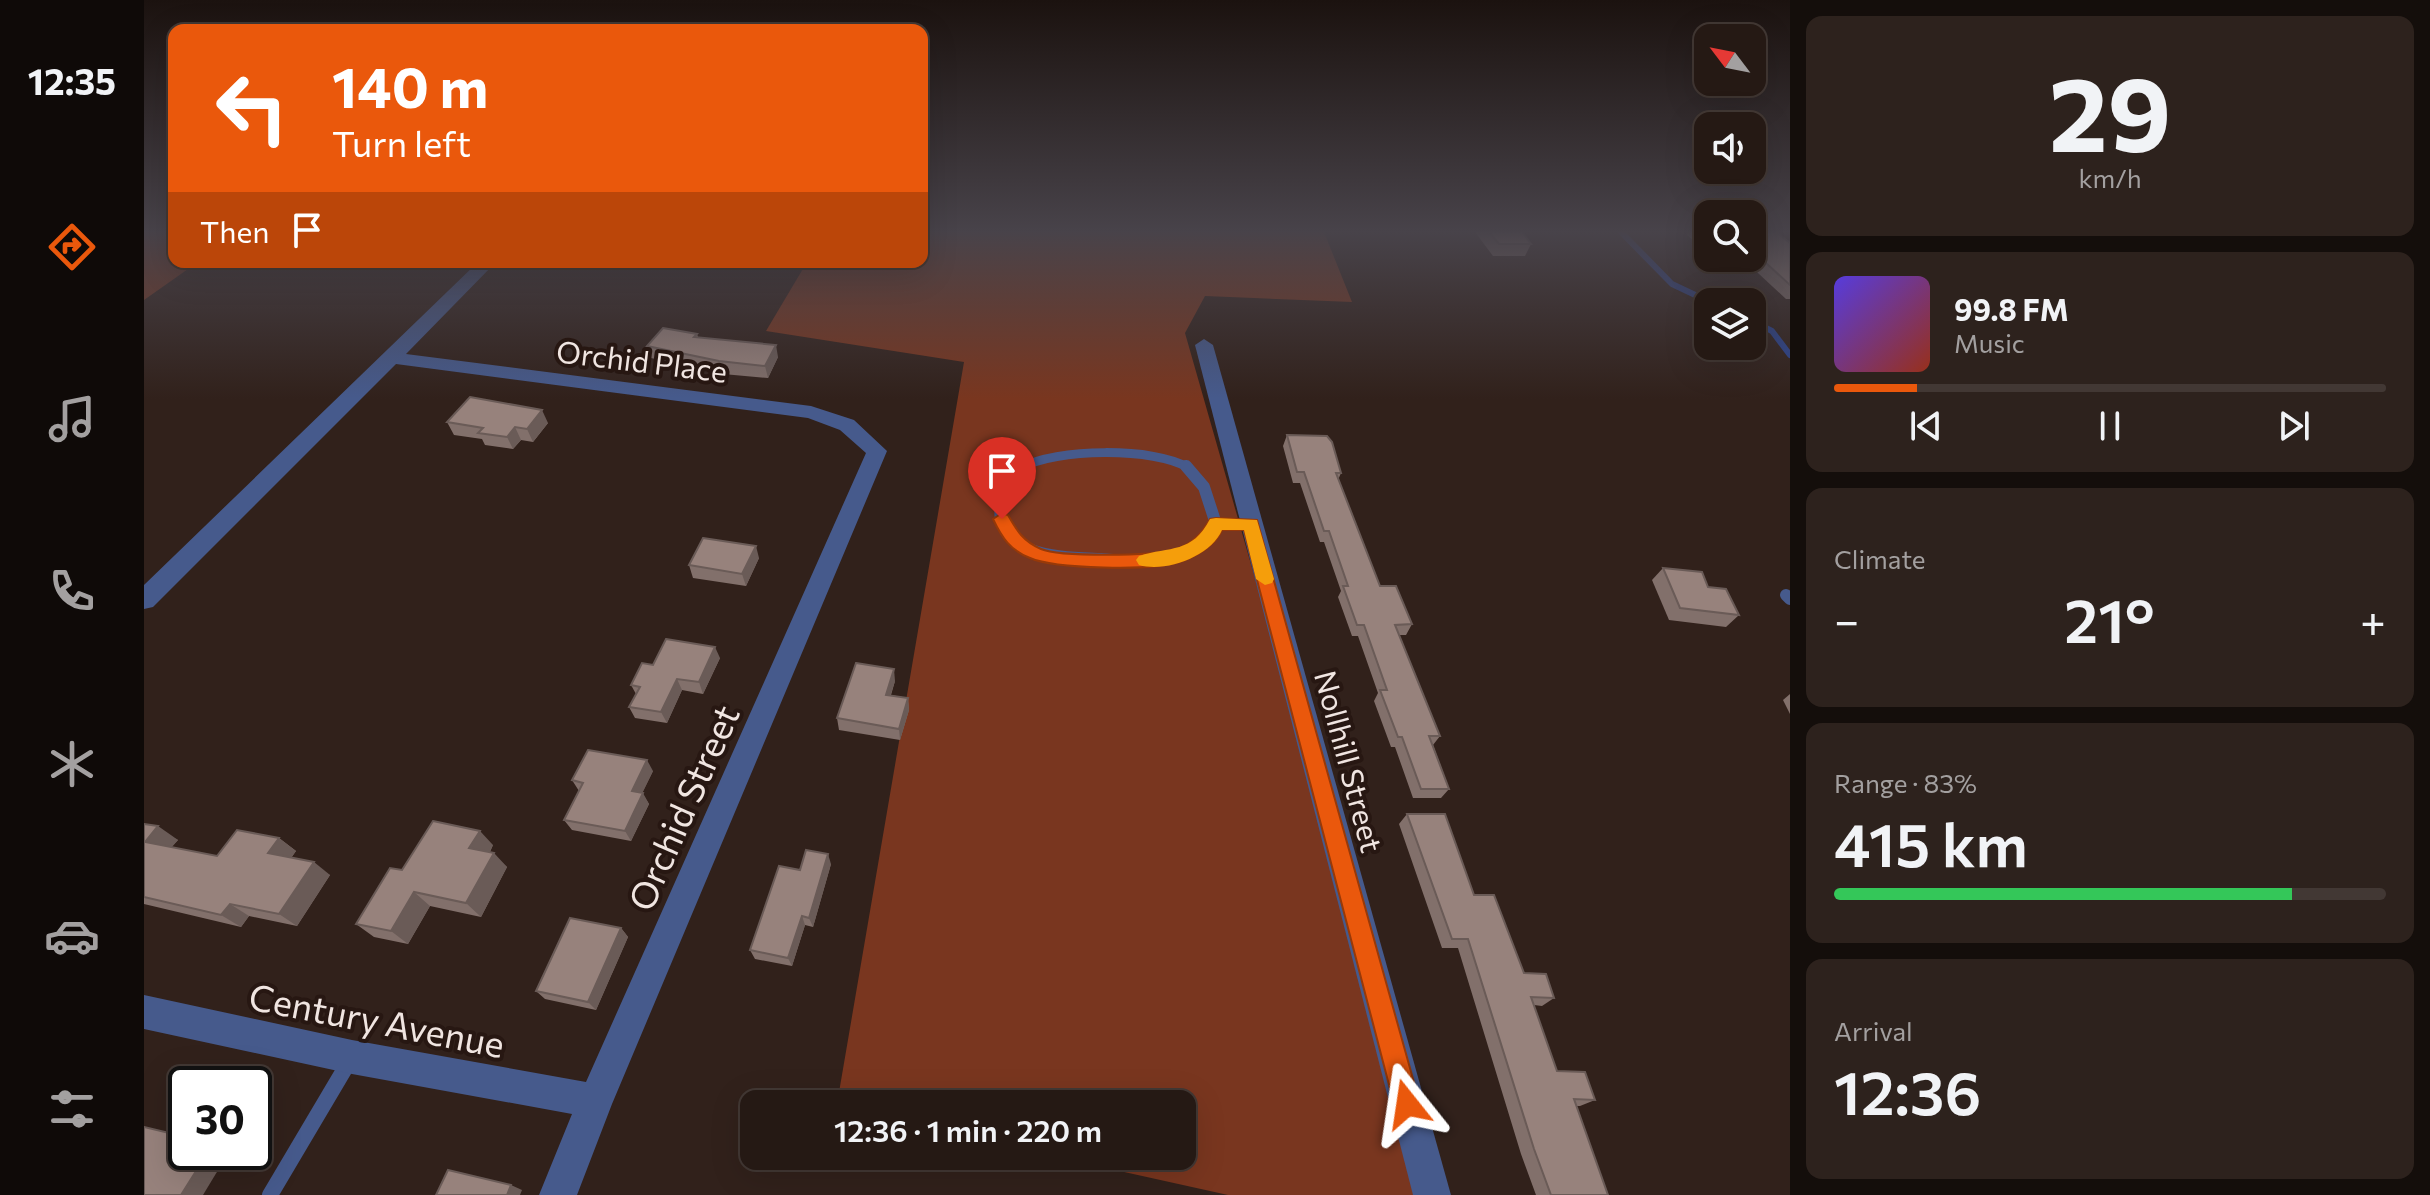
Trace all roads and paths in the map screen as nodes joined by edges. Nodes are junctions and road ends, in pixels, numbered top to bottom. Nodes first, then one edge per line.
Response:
1 (461, 288) edge
2 (1204, 345) dead end
3 (389, 357) junction
4 (877, 451) joint
5 (1216, 524) junction
6 (1251, 525) junction
7 (144, 600) edge
8 (144, 1012) edge
9 (352, 1057) junction
10 (595, 1101) junction
11 (270, 1195) edge
12 (558, 1195) edge
13 (1432, 1195) edge

1 - 3 street
2 - 6 street, Nollhill Street
3 - 4 street, Orchid Place
3 - 7 street
4 - 10 street, Orchid Street
5 - 5 lane
5 - 6 lane
6 - 13 street, Nollhill Street
8 - 9 street, Century Avenue
9 - 10 street, Century Avenue
9 - 11 lane
10 - 12 street, Orchid Street

